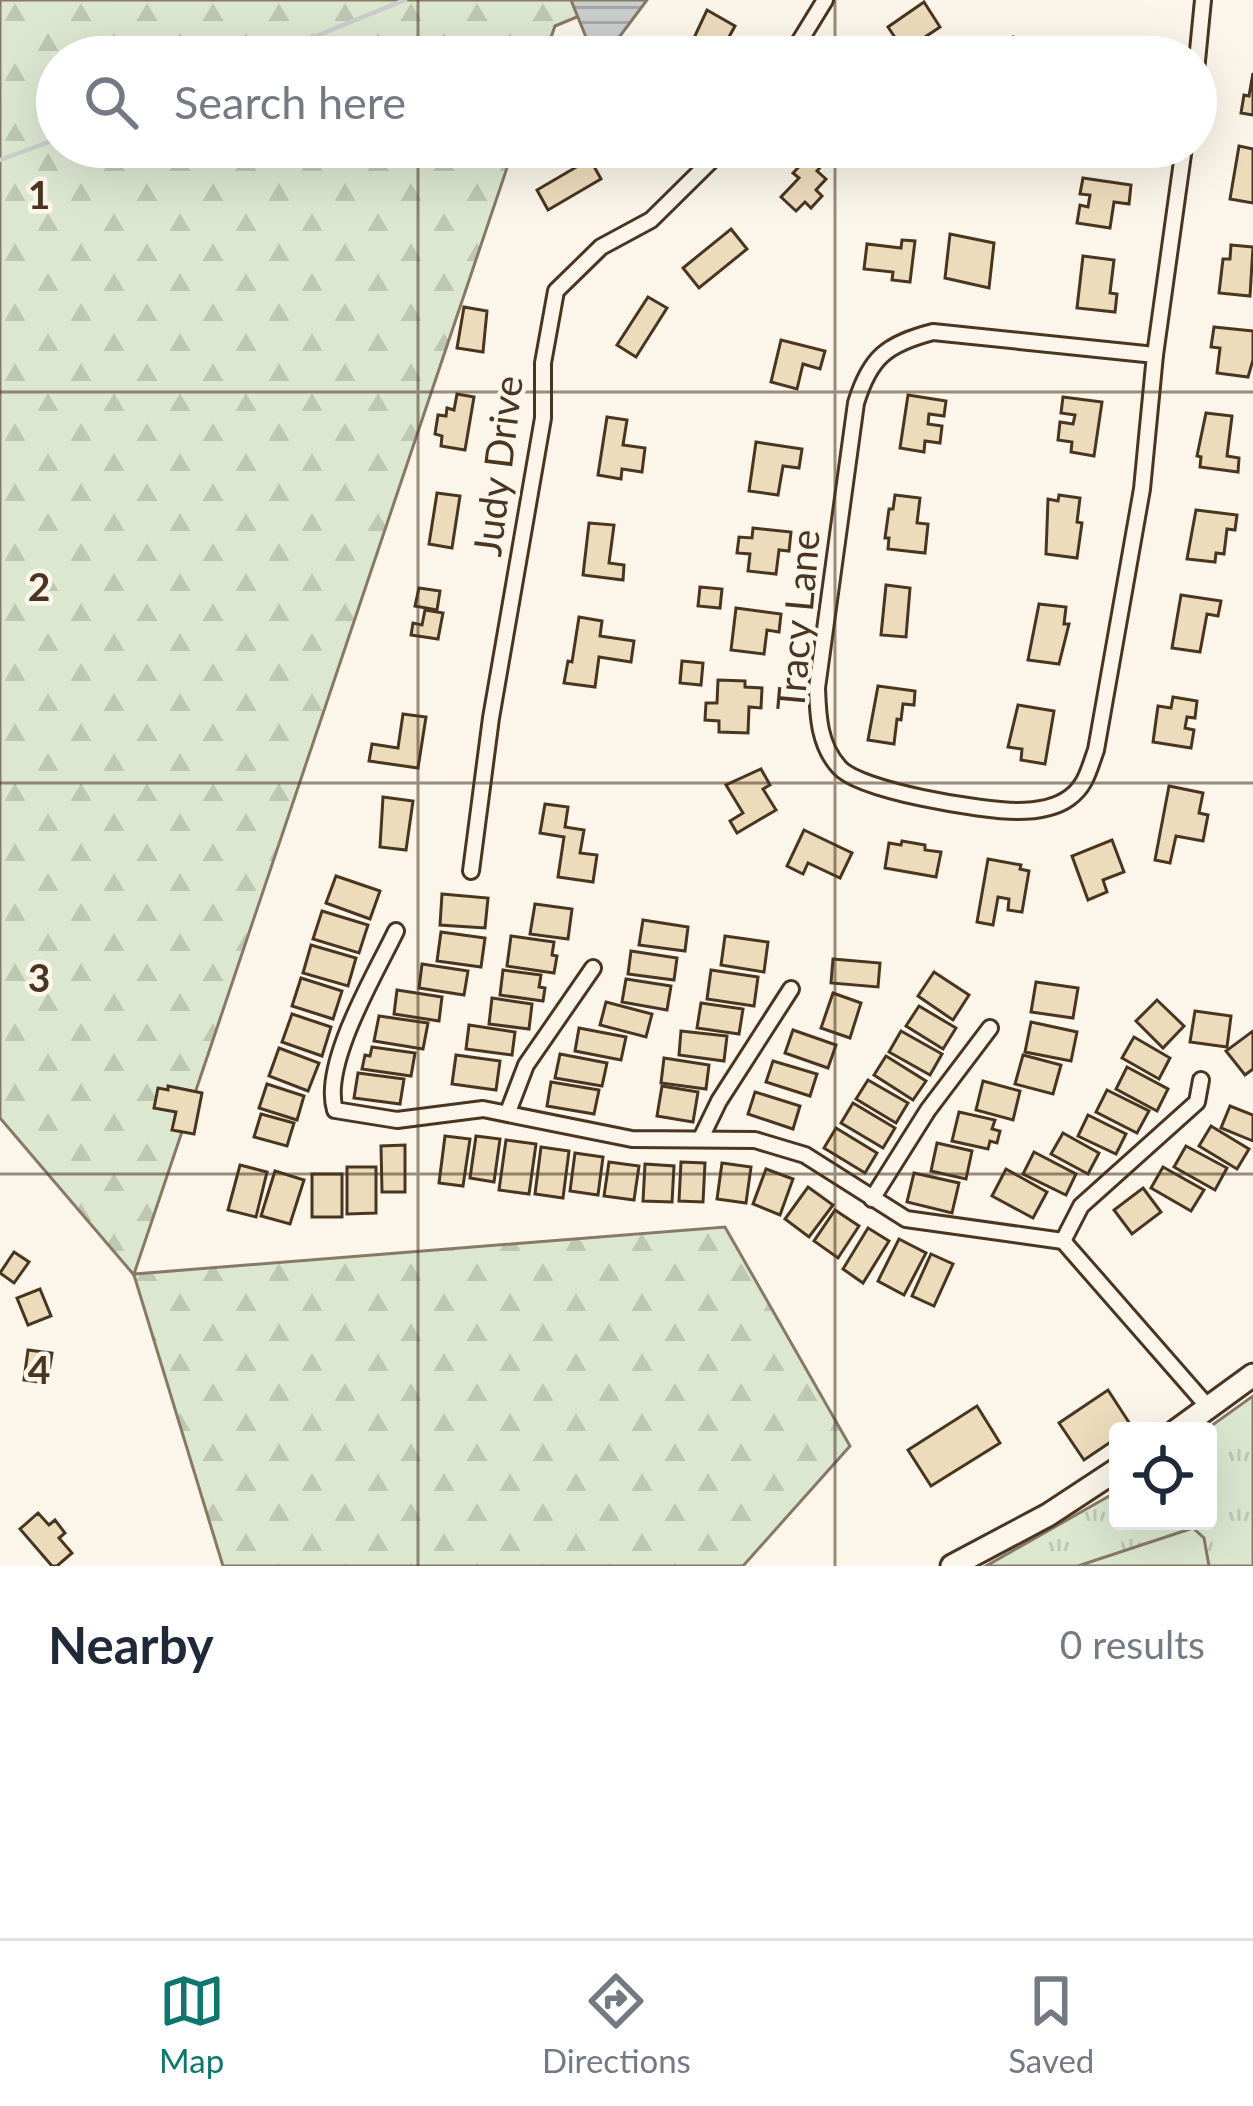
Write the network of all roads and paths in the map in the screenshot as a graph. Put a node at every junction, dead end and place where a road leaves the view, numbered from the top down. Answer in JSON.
{"nodes":[{"id":1,"x":825,"y":0,"type":"edge"},
{"id":2,"x":1202,"y":0,"type":"edge"},
{"id":3,"x":803,"y":36,"type":"edge"},
{"id":4,"x":1199,"y":36,"type":"edge"},
{"id":5,"x":704,"y":168,"type":"edge"},
{"id":6,"x":1181,"y":168,"type":"edge"},
{"id":7,"x":1155,"y":356,"type":"junction"},
{"id":8,"x":471,"y":871,"type":"dead end"},
{"id":9,"x":397,"y":931,"type":"dead end"},
{"id":10,"x":593,"y":968,"type":"dead end"},
{"id":11,"x":791,"y":989,"type":"dead end"},
{"id":12,"x":990,"y":1028,"type":"dead end"},
{"id":13,"x":1201,"y":1080,"type":"dead end"},
{"id":14,"x":508,"y":1112,"type":"junction"},
{"id":15,"x":702,"y":1136,"type":"junction"},
{"id":16,"x":872,"y":1199,"type":"junction"},
{"id":17,"x":1063,"y":1241,"type":"junction"},
{"id":18,"x":1253,"y":1375,"type":"edge"},
{"id":19,"x":1209,"y":1408,"type":"junction"},
{"id":20,"x":1189,"y":1422,"type":"edge"},
{"id":21,"x":1109,"y":1475,"type":"edge"},
{"id":22,"x":952,"y":1566,"type":"edge"}],
"edges":[{"from":1,"to":3,"type":"street"},
{"from":2,"to":4,"type":"street"},
{"from":5,"to":8,"type":"street","name":"Judy Drive"},
{"from":6,"to":7,"type":"street","name":"Tracy Lane"},
{"from":7,"to":7,"type":"street","name":"Tracy Lane"},
{"from":9,"to":14,"type":"street"},
{"from":10,"to":14,"type":"street"},
{"from":11,"to":15,"type":"street"},
{"from":12,"to":16,"type":"street"},
{"from":13,"to":17,"type":"street"},
{"from":14,"to":15,"type":"street"},
{"from":15,"to":16,"type":"street"},
{"from":16,"to":17,"type":"street"},
{"from":17,"to":19,"type":"street"},
{"from":18,"to":19,"type":"main road"},
{"from":19,"to":20,"type":"main road"},
{"from":21,"to":22,"type":"main road"}]}
